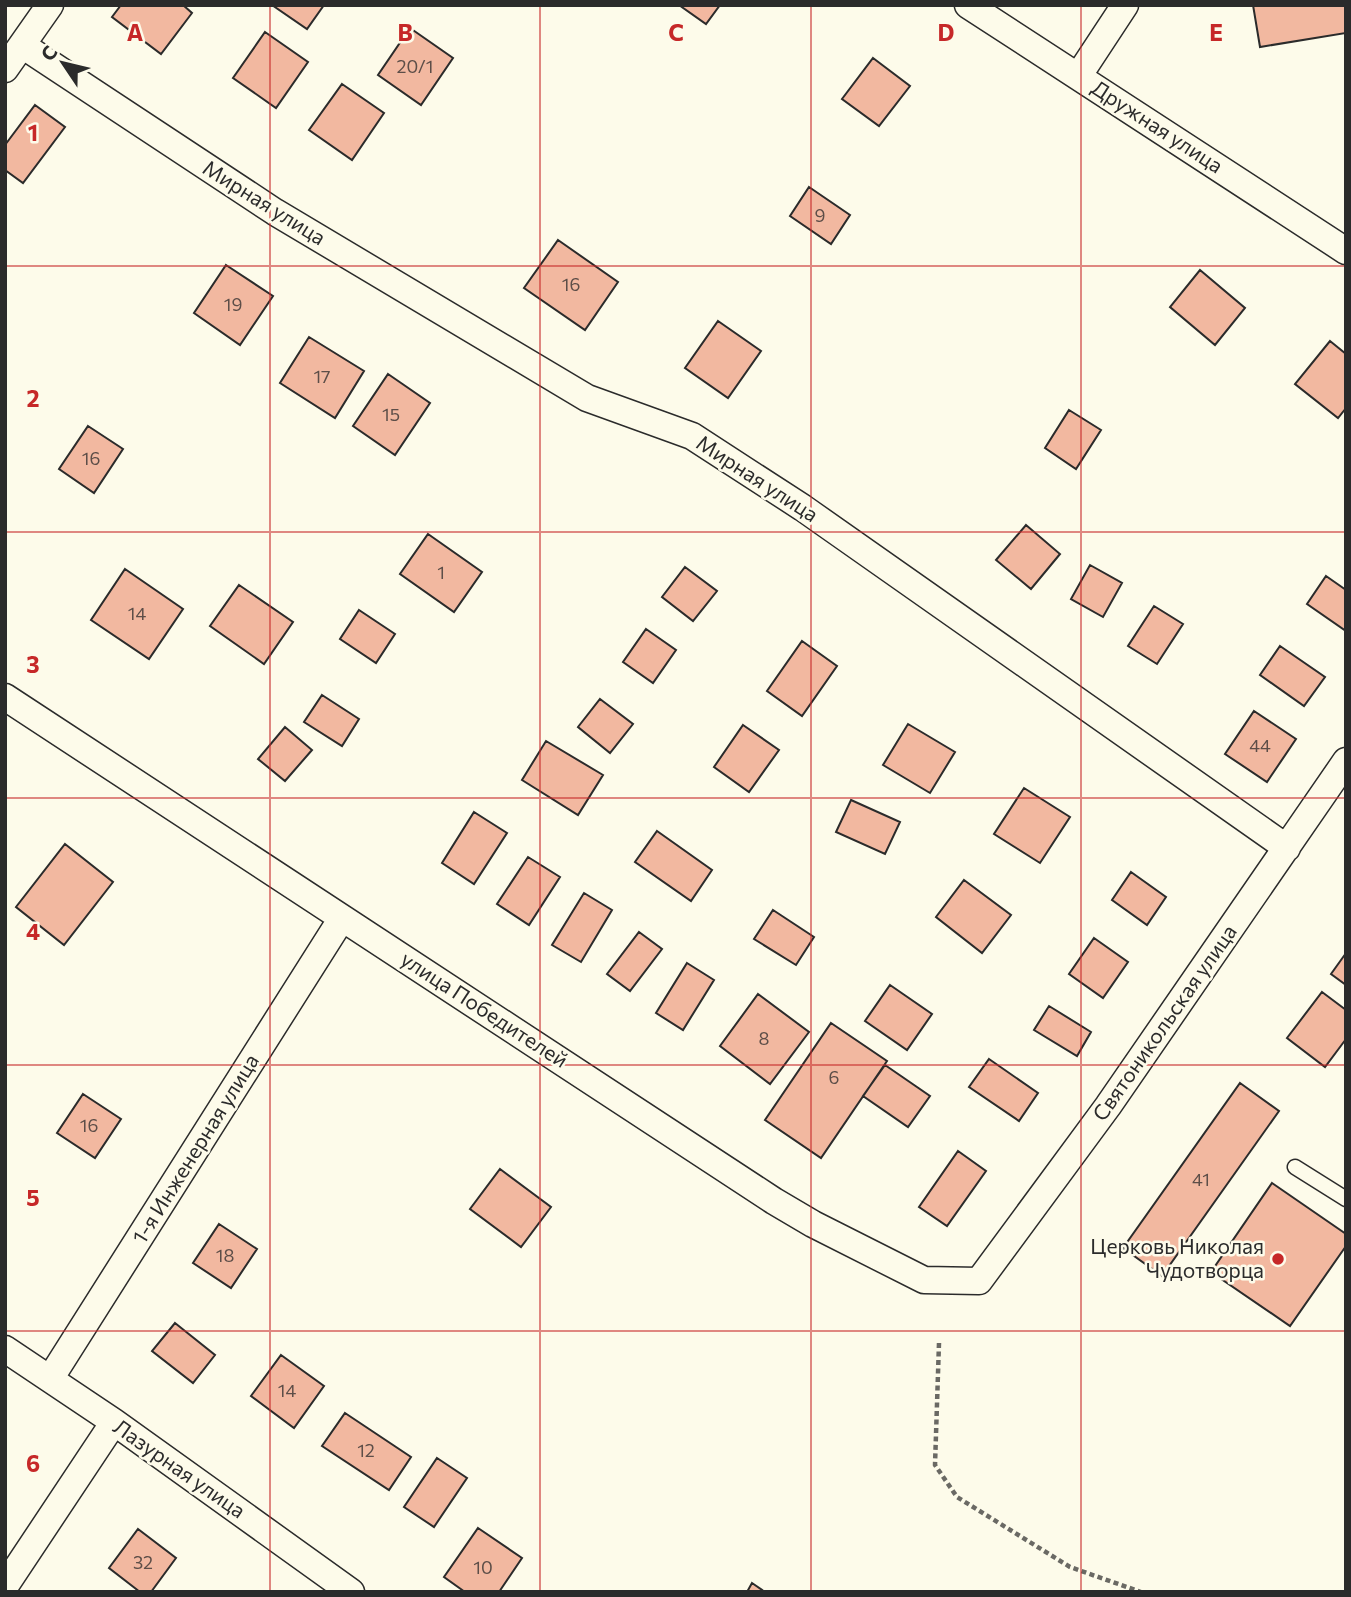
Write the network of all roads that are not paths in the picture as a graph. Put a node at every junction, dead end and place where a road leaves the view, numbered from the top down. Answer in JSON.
{"nodes":[{"id":1,"x":50,"y":5,"type":"edge"},
{"id":2,"x":968,"y":5,"type":"edge"},
{"id":3,"x":1125,"y":5,"type":"edge"},
{"id":4,"x":22,"y":45,"type":"junction"},
{"id":5,"x":5,"y":69,"type":"edge"},
{"id":6,"x":1079,"y":75,"type":"junction"},
{"id":7,"x":1346,"y":251,"type":"edge"},
{"id":8,"x":5,"y":697,"type":"edge"},
{"id":9,"x":1346,"y":761,"type":"edge"},
{"id":10,"x":1287,"y":848,"type":"junction"},
{"id":11,"x":342,"y":918,"type":"junction"},
{"id":12,"x":1294,"y":1167,"type":"dead end"},
{"id":13,"x":1346,"y":1199,"type":"edge"},
{"id":14,"x":979,"y":1282,"type":"joint"},
{"id":15,"x":5,"y":1349,"type":"edge"},
{"id":16,"x":50,"y":1379,"type":"junction"},
{"id":17,"x":114,"y":1422,"type":"junction"},
{"id":18,"x":5,"y":1586,"type":"edge"},
{"id":19,"x":351,"y":1592,"type":"edge"}],
"edges":[{"from":1,"to":4,"type":"street"},
{"from":2,"to":6,"type":"street","name":"Дружная улица"},
{"from":3,"to":6,"type":"street"},
{"from":4,"to":5,"type":"street"},
{"from":4,"to":10,"type":"street","name":"Мирная улица"},
{"from":6,"to":7,"type":"street","name":"Дружная улица"},
{"from":8,"to":11,"type":"street","name":"улица Победителей"},
{"from":9,"to":10,"type":"street","name":"Святоникольская улица"},
{"from":10,"to":14,"type":"street","name":"Святоникольская улица"},
{"from":11,"to":14,"type":"street","name":"улица Победителей"},
{"from":11,"to":16,"type":"street","name":"1-я Инженерная улица"},
{"from":12,"to":13,"type":"lane"},
{"from":15,"to":16,"type":"street","name":"Лазурная улица"},
{"from":16,"to":17,"type":"street","name":"Лазурная улица"},
{"from":17,"to":18,"type":"street"},
{"from":17,"to":19,"type":"street","name":"Лазурная улица"}]}
